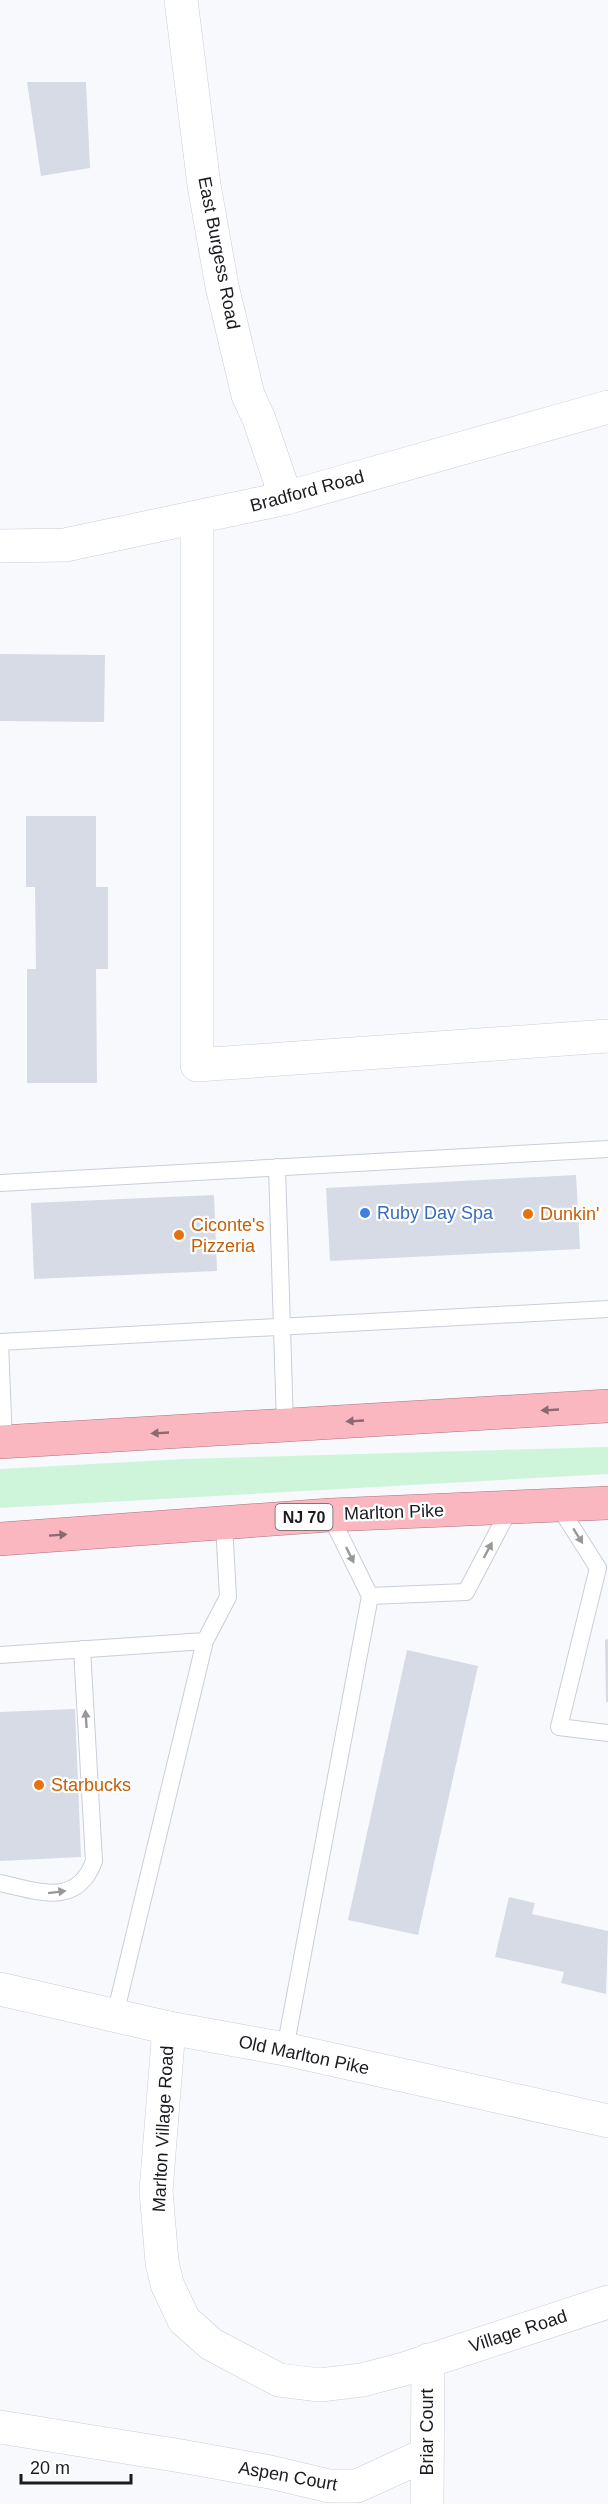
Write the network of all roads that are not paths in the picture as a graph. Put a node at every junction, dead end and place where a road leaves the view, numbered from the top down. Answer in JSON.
{"nodes":[{"id":1,"x":181,"y":0,"type":"edge"},
{"id":2,"x":608,"y":407,"type":"edge"},
{"id":3,"x":286,"y":498,"type":"junction"},
{"id":4,"x":197,"y":517,"type":"junction"},
{"id":5,"x":0,"y":546,"type":"edge"},
{"id":6,"x":608,"y":1036,"type":"edge"},
{"id":7,"x":608,"y":1149,"type":"edge"},
{"id":8,"x":277,"y":1167,"type":"junction"},
{"id":9,"x":0,"y":1183,"type":"edge"},
{"id":10,"x":608,"y":1309,"type":"edge"},
{"id":11,"x":283,"y":1327,"type":"junction"},
{"id":12,"x":0,"y":1343,"type":"edge"},
{"id":13,"x":608,"y":1406,"type":"edge"},
{"id":14,"x":285,"y":1425,"type":"junction"},
{"id":15,"x":2,"y":1442,"type":"edge"},
{"id":16,"x":608,"y":1503,"type":"edge"},
{"id":17,"x":558,"y":1505,"type":"junction"},
{"id":18,"x":510,"y":1508,"type":"junction"},
{"id":19,"x":330,"y":1515,"type":"junction"},
{"id":20,"x":224,"y":1524,"type":"junction"},
{"id":21,"x":0,"y":1539,"type":"edge"},
{"id":22,"x":603,"y":1567,"type":"edge"},
{"id":23,"x":370,"y":1596,"type":"junction"},
{"id":24,"x":205,"y":1641,"type":"junction"},
{"id":25,"x":82,"y":1649,"type":"junction"},
{"id":26,"x":0,"y":1654,"type":"edge"},
{"id":27,"x":608,"y":1733,"type":"edge"},
{"id":28,"x":0,"y":1883,"type":"edge"},
{"id":29,"x":0,"y":1989,"type":"edge"},
{"id":30,"x":115,"y":2015,"type":"junction"},
{"id":31,"x":169,"y":2028,"type":"junction"},
{"id":32,"x":285,"y":2049,"type":"junction"},
{"id":33,"x":608,"y":2121,"type":"edge"},
{"id":34,"x":608,"y":2302,"type":"edge"},
{"id":35,"x":428,"y":2360,"type":"junction"},
{"id":36,"x":0,"y":2427,"type":"edge"},
{"id":37,"x":428,"y":2454,"type":"junction"},
{"id":38,"x":427,"y":2504,"type":"edge"}],
"edges":[{"from":1,"to":3,"type":"street","name":"East Burgess Road"},
{"from":2,"to":3,"type":"street","name":"Bradford Road"},
{"from":3,"to":4,"type":"street","name":"Bradford Road"},
{"from":4,"to":5,"type":"street","name":"Bradford Road"},
{"from":4,"to":6,"type":"street"},
{"from":7,"to":8,"type":"lane"},
{"from":8,"to":9,"type":"lane"},
{"from":8,"to":11,"type":"lane"},
{"from":10,"to":11,"type":"lane"},
{"from":11,"to":12,"type":"lane"},
{"from":11,"to":14,"type":"lane"},
{"from":12,"to":15,"type":"lane"},
{"from":13,"to":14,"type":"highway","one_way":true},
{"from":14,"to":15,"type":"highway","one_way":true},
{"from":16,"to":17,"type":"highway","name":"Marlton Pike","number":"NJ 70"},
{"from":17,"to":18,"type":"highway","name":"Marlton Pike","number":"NJ 70"},
{"from":17,"to":22,"type":"lane","one_way":true},
{"from":18,"to":19,"type":"highway","name":"Marlton Pike","number":"NJ 70"},
{"from":23,"to":18,"type":"lane","one_way":true},
{"from":19,"to":20,"type":"highway","name":"Marlton Pike","number":"NJ 70"},
{"from":19,"to":23,"type":"lane","one_way":true},
{"from":21,"to":20,"type":"highway","name":"Marlton Pike","number":"NJ 70","one_way":true},
{"from":20,"to":24,"type":"lane"},
{"from":22,"to":27,"type":"lane"},
{"from":23,"to":32,"type":"lane"},
{"from":24,"to":25,"type":"lane"},
{"from":24,"to":30,"type":"lane"},
{"from":25,"to":26,"type":"lane"},
{"from":28,"to":25,"type":"lane","one_way":true},
{"from":29,"to":30,"type":"street","name":"Old Marlton Pike"},
{"from":30,"to":31,"type":"street","name":"Old Marlton Pike"},
{"from":31,"to":32,"type":"street","name":"Old Marlton Pike"},
{"from":31,"to":35,"type":"street","name":"Marlton Village Road"},
{"from":32,"to":33,"type":"street","name":"Old Marlton Pike"},
{"from":34,"to":35,"type":"street","name":"Village Road"},
{"from":35,"to":37,"type":"street","name":"Briar Court"},
{"from":36,"to":37,"type":"street","name":"Aspen Court"},
{"from":37,"to":38,"type":"street","name":"Briar Court"}]}
